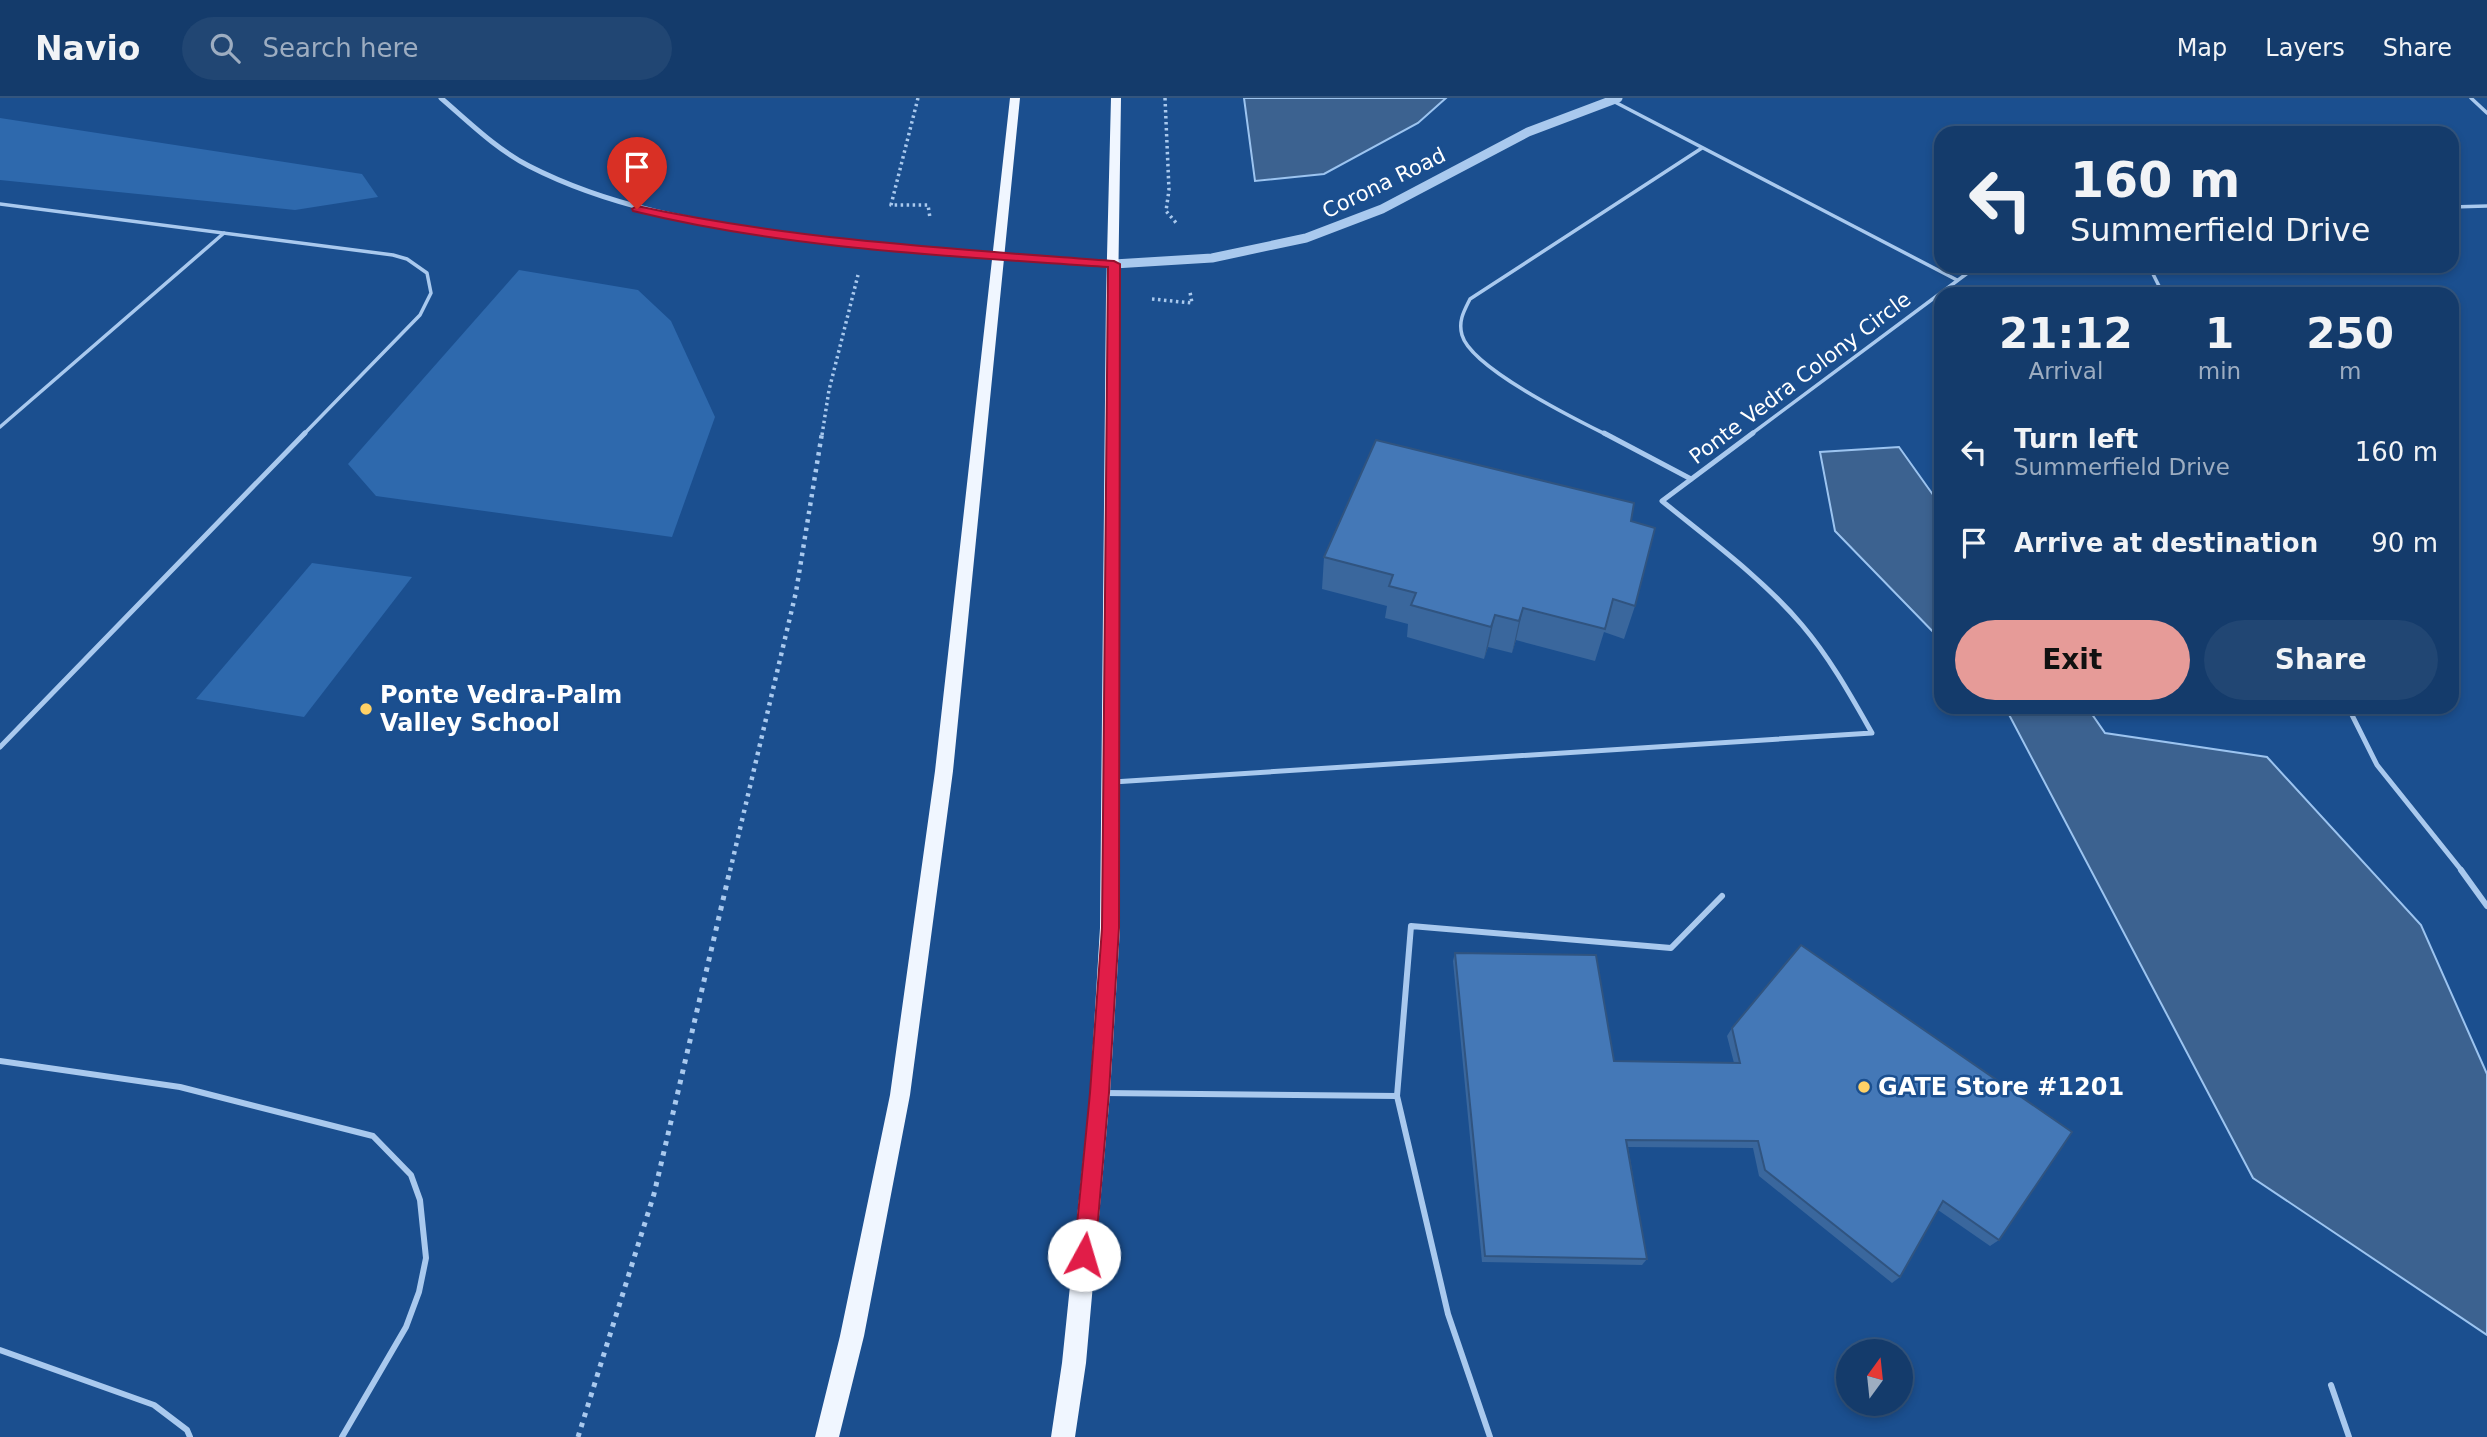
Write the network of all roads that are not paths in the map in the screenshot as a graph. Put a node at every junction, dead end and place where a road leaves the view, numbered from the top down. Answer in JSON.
{"nodes":[{"id":1,"x":442,"y":98,"type":"edge"},
{"id":2,"x":1015,"y":98,"type":"edge"},
{"id":3,"x":1116,"y":98,"type":"edge"},
{"id":4,"x":2471,"y":98,"type":"edge"},
{"id":5,"x":1614,"y":99,"type":"edge"},
{"id":6,"x":2487,"y":113,"type":"edge"},
{"id":7,"x":1702,"y":148,"type":"junction"},
{"id":8,"x":0,"y":204,"type":"edge"},
{"id":9,"x":2487,"y":206,"type":"edge"},
{"id":10,"x":2459,"y":207,"type":"edge"},
{"id":11,"x":224,"y":233,"type":"junction"},
{"id":12,"x":999,"y":255,"type":"junction"},
{"id":13,"x":1114,"y":264,"type":"junction"},
{"id":14,"x":1934,"y":268,"type":"edge"},
{"id":15,"x":1943,"y":273,"type":"edge"},
{"id":16,"x":1967,"y":273,"type":"edge"},
{"id":17,"x":1957,"y":280,"type":"junction"},
{"id":18,"x":1948,"y":287,"type":"edge"},
{"id":19,"x":1934,"y":297,"type":"edge"},
{"id":20,"x":0,"y":427,"type":"edge"},
{"id":21,"x":1690,"y":479,"type":"junction"},
{"id":22,"x":2352,"y":714,"type":"edge"},
{"id":23,"x":0,"y":747,"type":"edge"},
{"id":24,"x":1111,"y":782,"type":"junction"},
{"id":25,"x":1722,"y":896,"type":"dead end"},
{"id":26,"x":2487,"y":906,"type":"edge"},
{"id":27,"x":0,"y":1061,"type":"edge"},
{"id":28,"x":1100,"y":1093,"type":"junction"},
{"id":29,"x":1398,"y":1096,"type":"junction"},
{"id":30,"x":0,"y":1350,"type":"edge"},
{"id":31,"x":2331,"y":1385,"type":"dead end"},
{"id":32,"x":190,"y":1437,"type":"edge"},
{"id":33,"x":342,"y":1437,"type":"edge"},
{"id":34,"x":827,"y":1437,"type":"edge"},
{"id":35,"x":1063,"y":1437,"type":"edge"},
{"id":36,"x":1490,"y":1437,"type":"edge"},
{"id":37,"x":2349,"y":1437,"type":"edge"}],
"edges":[{"from":1,"to":12,"type":"street"},
{"from":2,"to":12,"type":"main road"},
{"from":3,"to":13,"type":"main road"},
{"from":4,"to":6,"type":"lane"},
{"from":5,"to":7,"type":"lane","name":"Ponte Vedra Colony Circle"},
{"from":5,"to":13,"type":"street","name":"Corona Road"},
{"from":7,"to":14,"type":"lane","name":"Ponte Vedra Colony Circle"},
{"from":7,"to":21,"type":"lane"},
{"from":8,"to":11,"type":"lane"},
{"from":9,"to":10,"type":"lane"},
{"from":11,"to":20,"type":"lane"},
{"from":11,"to":23,"type":"lane"},
{"from":12,"to":13,"type":"street"},
{"from":12,"to":34,"type":"main road"},
{"from":13,"to":24,"type":"main road"},
{"from":15,"to":17,"type":"lane","name":"Ponte Vedra Colony Circle"},
{"from":16,"to":17,"type":"lane","name":"Ponte Vedra Colony Circle"},
{"from":17,"to":18,"type":"lane","name":"Ponte Vedra Colony Circle"},
{"from":19,"to":21,"type":"lane","name":"Ponte Vedra Colony Circle"},
{"from":21,"to":24,"type":"lane","name":"Ponte Vedra Colony Circle"},
{"from":22,"to":26,"type":"lane"},
{"from":24,"to":28,"type":"main road"},
{"from":25,"to":29,"type":"lane"},
{"from":27,"to":33,"type":"lane"},
{"from":28,"to":29,"type":"lane"},
{"from":28,"to":35,"type":"main road"},
{"from":29,"to":36,"type":"lane"},
{"from":30,"to":32,"type":"lane"},
{"from":31,"to":37,"type":"lane"}]}
